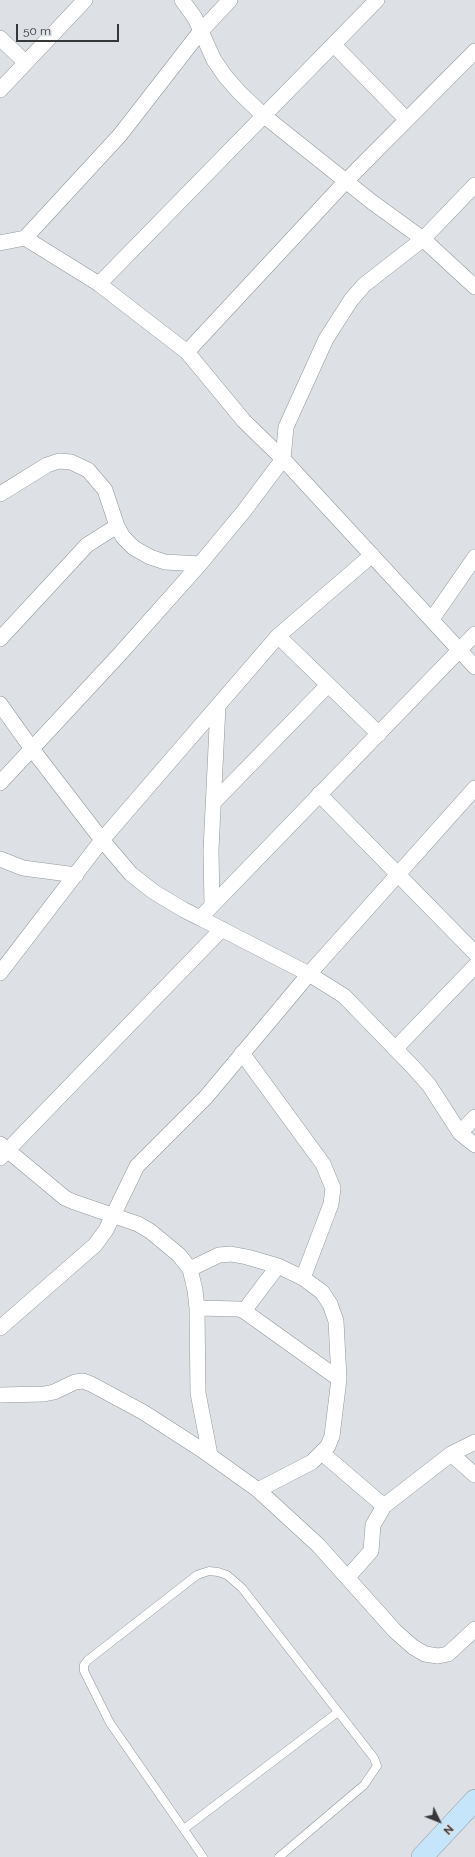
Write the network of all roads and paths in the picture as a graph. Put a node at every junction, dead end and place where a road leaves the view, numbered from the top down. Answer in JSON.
{"nodes":[{"id":1,"x":85,"y":0,"type":"edge"},
{"id":2,"x":182,"y":0,"type":"edge"},
{"id":3,"x":230,"y":0,"type":"edge"},
{"id":4,"x":377,"y":0,"type":"edge"},
{"id":5,"x":200,"y":32,"type":"junction"},
{"id":6,"x":0,"y":38,"type":"edge"},
{"id":7,"x":334,"y":45,"type":"junction"},
{"id":8,"x":475,"y":51,"type":"edge"},
{"id":9,"x":25,"y":62,"type":"junction"},
{"id":10,"x":0,"y":90,"type":"edge"},
{"id":11,"x":263,"y":115,"type":"junction"},
{"id":12,"x":406,"y":118,"type":"junction"},
{"id":13,"x":346,"y":181,"type":"junction"},
{"id":14,"x":475,"y":186,"type":"edge"},
{"id":15,"x":25,"y":238,"type":"junction"},
{"id":16,"x":423,"y":239,"type":"junction"},
{"id":17,"x":0,"y":243,"type":"edge"},
{"id":18,"x":99,"y":284,"type":"junction"},
{"id":19,"x":475,"y":287,"type":"edge"},
{"id":20,"x":187,"y":352,"type":"junction"},
{"id":21,"x":283,"y":459,"type":"junction"},
{"id":22,"x":0,"y":494,"type":"edge"},
{"id":23,"x":117,"y":526,"type":"junction"},
{"id":24,"x":372,"y":555,"type":"junction"},
{"id":25,"x":475,"y":557,"type":"edge"},
{"id":26,"x":200,"y":564,"type":"junction"},
{"id":27,"x":432,"y":619,"type":"junction"},
{"id":28,"x":475,"y":634,"type":"edge"},
{"id":29,"x":278,"y":636,"type":"junction"},
{"id":30,"x":0,"y":640,"type":"edge"},
{"id":31,"x":458,"y":651,"type":"junction"},
{"id":32,"x":475,"y":667,"type":"edge"},
{"id":33,"x":328,"y":685,"type":"junction"},
{"id":34,"x":0,"y":704,"type":"edge"},
{"id":35,"x":218,"y":706,"type":"junction"},
{"id":36,"x":379,"y":734,"type":"junction"},
{"id":37,"x":32,"y":749,"type":"junction"},
{"id":38,"x":0,"y":783,"type":"edge"},
{"id":39,"x":475,"y":788,"type":"edge"},
{"id":40,"x":320,"y":794,"type":"junction"},
{"id":41,"x":214,"y":802,"type":"junction"},
{"id":42,"x":102,"y":840,"type":"junction"},
{"id":43,"x":0,"y":858,"type":"edge"},
{"id":44,"x":397,"y":873,"type":"junction"},
{"id":45,"x":76,"y":875,"type":"junction"},
{"id":46,"x":212,"y":905,"type":"junction"},
{"id":47,"x":200,"y":918,"type":"junction"},
{"id":48,"x":222,"y":929,"type":"junction"},
{"id":49,"x":475,"y":952,"type":"edge"},
{"id":50,"x":475,"y":966,"type":"edge"},
{"id":51,"x":0,"y":973,"type":"edge"},
{"id":52,"x":309,"y":974,"type":"junction"},
{"id":53,"x":395,"y":1049,"type":"junction"},
{"id":54,"x":242,"y":1052,"type":"junction"},
{"id":55,"x":475,"y":1117,"type":"edge"},
{"id":56,"x":460,"y":1133,"type":"junction"},
{"id":57,"x":475,"y":1145,"type":"edge"},
{"id":58,"x":3,"y":1151,"type":"edge"},
{"id":59,"x":114,"y":1216,"type":"junction"},
{"id":60,"x":278,"y":1266,"type":"junction"},
{"id":61,"x":190,"y":1269,"type":"junction"},
{"id":62,"x":303,"y":1278,"type":"junction"},
{"id":63,"x":197,"y":1308,"type":"junction"},
{"id":64,"x":244,"y":1311,"type":"junction"},
{"id":65,"x":0,"y":1328,"type":"edge"},
{"id":66,"x":339,"y":1379,"type":"junction"},
{"id":67,"x":0,"y":1395,"type":"edge"},
{"id":68,"x":475,"y":1442,"type":"edge"},
{"id":69,"x":322,"y":1453,"type":"junction"},
{"id":70,"x":451,"y":1454,"type":"junction"},
{"id":71,"x":210,"y":1456,"type":"junction"},
{"id":72,"x":475,"y":1475,"type":"edge"},
{"id":73,"x":258,"y":1490,"type":"junction"},
{"id":74,"x":384,"y":1506,"type":"junction"},
{"id":75,"x":348,"y":1577,"type":"junction"},
{"id":76,"x":475,"y":1628,"type":"edge"},
{"id":77,"x":338,"y":1712,"type":"junction"},
{"id":78,"x":475,"y":1800,"type":"edge"},
{"id":79,"x":475,"y":1821,"type":"edge"},
{"id":80,"x":184,"y":1829,"type":"junction"},
{"id":81,"x":203,"y":1857,"type":"edge"},
{"id":82,"x":280,"y":1857,"type":"edge"},
{"id":83,"x":422,"y":1857,"type":"edge"},
{"id":84,"x":441,"y":1857,"type":"edge"}],
"edges":[{"from":1,"to":9,"type":"street"},
{"from":2,"to":5,"type":"street"},
{"from":3,"to":5,"type":"street"},
{"from":4,"to":7,"type":"street"},
{"from":5,"to":11,"type":"street"},
{"from":5,"to":15,"type":"street"},
{"from":6,"to":9,"type":"street"},
{"from":7,"to":11,"type":"street"},
{"from":7,"to":12,"type":"street"},
{"from":8,"to":12,"type":"street"},
{"from":9,"to":10,"type":"street"},
{"from":11,"to":13,"type":"street"},
{"from":11,"to":18,"type":"street"},
{"from":12,"to":13,"type":"street"},
{"from":13,"to":16,"type":"street"},
{"from":13,"to":20,"type":"street"},
{"from":14,"to":16,"type":"street"},
{"from":15,"to":17,"type":"street"},
{"from":15,"to":18,"type":"street"},
{"from":16,"to":19,"type":"street"},
{"from":16,"to":21,"type":"street"},
{"from":18,"to":20,"type":"street"},
{"from":20,"to":21,"type":"street"},
{"from":21,"to":24,"type":"street"},
{"from":21,"to":26,"type":"street"},
{"from":22,"to":23,"type":"street"},
{"from":23,"to":26,"type":"street"},
{"from":23,"to":30,"type":"street"},
{"from":24,"to":27,"type":"street"},
{"from":24,"to":29,"type":"street"},
{"from":25,"to":27,"type":"street"},
{"from":26,"to":37,"type":"street"},
{"from":27,"to":31,"type":"street"},
{"from":28,"to":31,"type":"street"},
{"from":29,"to":33,"type":"street"},
{"from":29,"to":35,"type":"street"},
{"from":31,"to":32,"type":"street"},
{"from":31,"to":36,"type":"street"},
{"from":33,"to":36,"type":"street"},
{"from":33,"to":41,"type":"street"},
{"from":34,"to":37,"type":"street"},
{"from":35,"to":41,"type":"street"},
{"from":35,"to":42,"type":"street"},
{"from":36,"to":40,"type":"street"},
{"from":37,"to":38,"type":"street"},
{"from":37,"to":42,"type":"street"},
{"from":39,"to":44,"type":"street"},
{"from":40,"to":44,"type":"street"},
{"from":40,"to":46,"type":"street"},
{"from":41,"to":46,"type":"street"},
{"from":42,"to":45,"type":"street"},
{"from":42,"to":47,"type":"street"},
{"from":43,"to":45,"type":"street"},
{"from":44,"to":49,"type":"street"},
{"from":44,"to":52,"type":"street"},
{"from":45,"to":51,"type":"street"},
{"from":46,"to":47,"type":"street"},
{"from":47,"to":48,"type":"street"},
{"from":48,"to":52,"type":"street"},
{"from":48,"to":58,"type":"street"},
{"from":50,"to":53,"type":"street"},
{"from":52,"to":53,"type":"street"},
{"from":52,"to":54,"type":"street"},
{"from":53,"to":56,"type":"street"},
{"from":54,"to":59,"type":"street"},
{"from":54,"to":62,"type":"street"},
{"from":55,"to":56,"type":"street"},
{"from":56,"to":57,"type":"street"},
{"from":58,"to":59,"type":"street"},
{"from":59,"to":61,"type":"street"},
{"from":59,"to":65,"type":"street"},
{"from":60,"to":61,"type":"street"},
{"from":60,"to":62,"type":"street"},
{"from":60,"to":64,"type":"street"},
{"from":61,"to":63,"type":"street"},
{"from":62,"to":66,"type":"street"},
{"from":63,"to":64,"type":"street"},
{"from":63,"to":71,"type":"street"},
{"from":64,"to":66,"type":"street"},
{"from":66,"to":69,"type":"street"},
{"from":67,"to":71,"type":"street"},
{"from":68,"to":70,"type":"street"},
{"from":69,"to":73,"type":"street"},
{"from":69,"to":74,"type":"street"},
{"from":70,"to":72,"type":"street"},
{"from":70,"to":74,"type":"street"},
{"from":71,"to":73,"type":"street"},
{"from":73,"to":75,"type":"street"},
{"from":74,"to":75,"type":"street"},
{"from":75,"to":76,"type":"street"},
{"from":77,"to":80,"type":"lane"},
{"from":77,"to":80,"type":"lane"},
{"from":77,"to":82,"type":"lane"},
{"from":78,"to":83,"type":"main road"},
{"from":79,"to":84,"type":"main road"},
{"from":80,"to":81,"type":"lane"}]}
